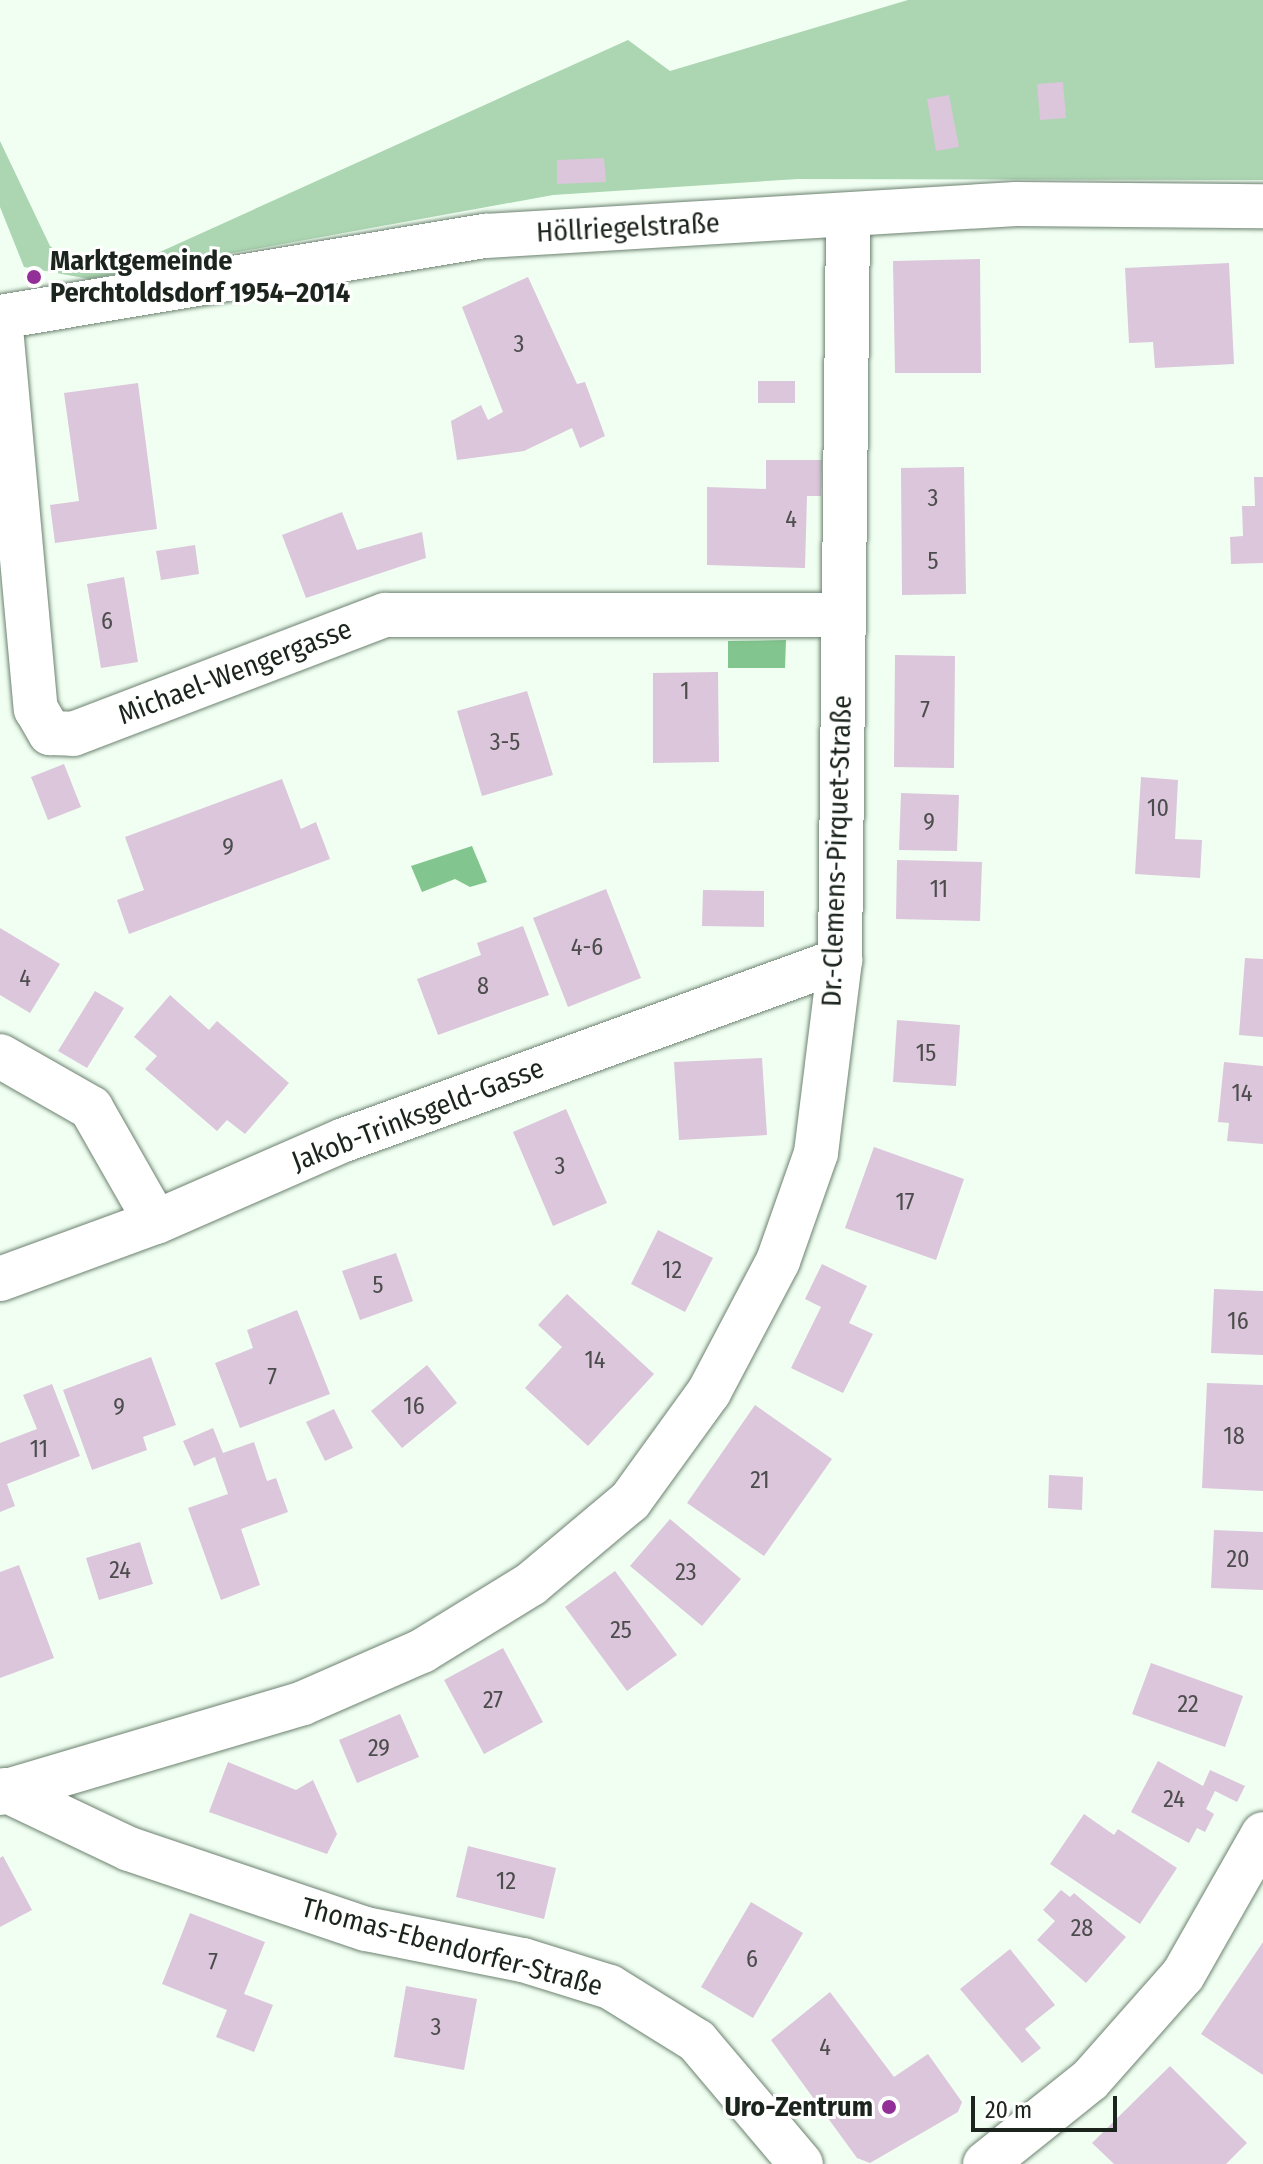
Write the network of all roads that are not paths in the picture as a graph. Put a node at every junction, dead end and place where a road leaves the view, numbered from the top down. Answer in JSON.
{"nodes":[{"id":1,"x":1263,"y":206,"type":"edge"},
{"id":2,"x":848,"y":215,"type":"junction"},
{"id":3,"x":0,"y":317,"type":"edge"},
{"id":4,"x":842,"y":615,"type":"junction"},
{"id":5,"x":840,"y":960,"type":"junction"},
{"id":6,"x":0,"y":1056,"type":"edge"},
{"id":7,"x":156,"y":1222,"type":"junction"},
{"id":8,"x":0,"y":1279,"type":"edge"},
{"id":9,"x":3,"y":1791,"type":"edge"},
{"id":10,"x":1263,"y":1834,"type":"edge"},
{"id":11,"x":801,"y":2164,"type":"edge"},
{"id":12,"x":985,"y":2164,"type":"edge"}],
"edges":[{"from":1,"to":2,"type":"street","name":"Höllriegelstraße"},
{"from":2,"to":3,"type":"street","name":"Höllriegelstraße"},
{"from":2,"to":4,"type":"street","name":"Dr.-Clemens-Pirquet-Straße"},
{"from":3,"to":4,"type":"street","name":"Michael-Wengergasse"},
{"from":4,"to":5,"type":"street","name":"Dr.-Clemens-Pirquet-Straße"},
{"from":5,"to":7,"type":"street","name":"Jakob-Trinksgeld-Gasse"},
{"from":5,"to":9,"type":"street","name":"Dr.-Clemens-Pirquet-Straße"},
{"from":6,"to":7,"type":"street"},
{"from":7,"to":8,"type":"street","name":"Jakob-Trinksgeld-Gasse"},
{"from":9,"to":11,"type":"street","name":"Thomas-Ebendorfer-Straße"},
{"from":10,"to":12,"type":"street"}]}
